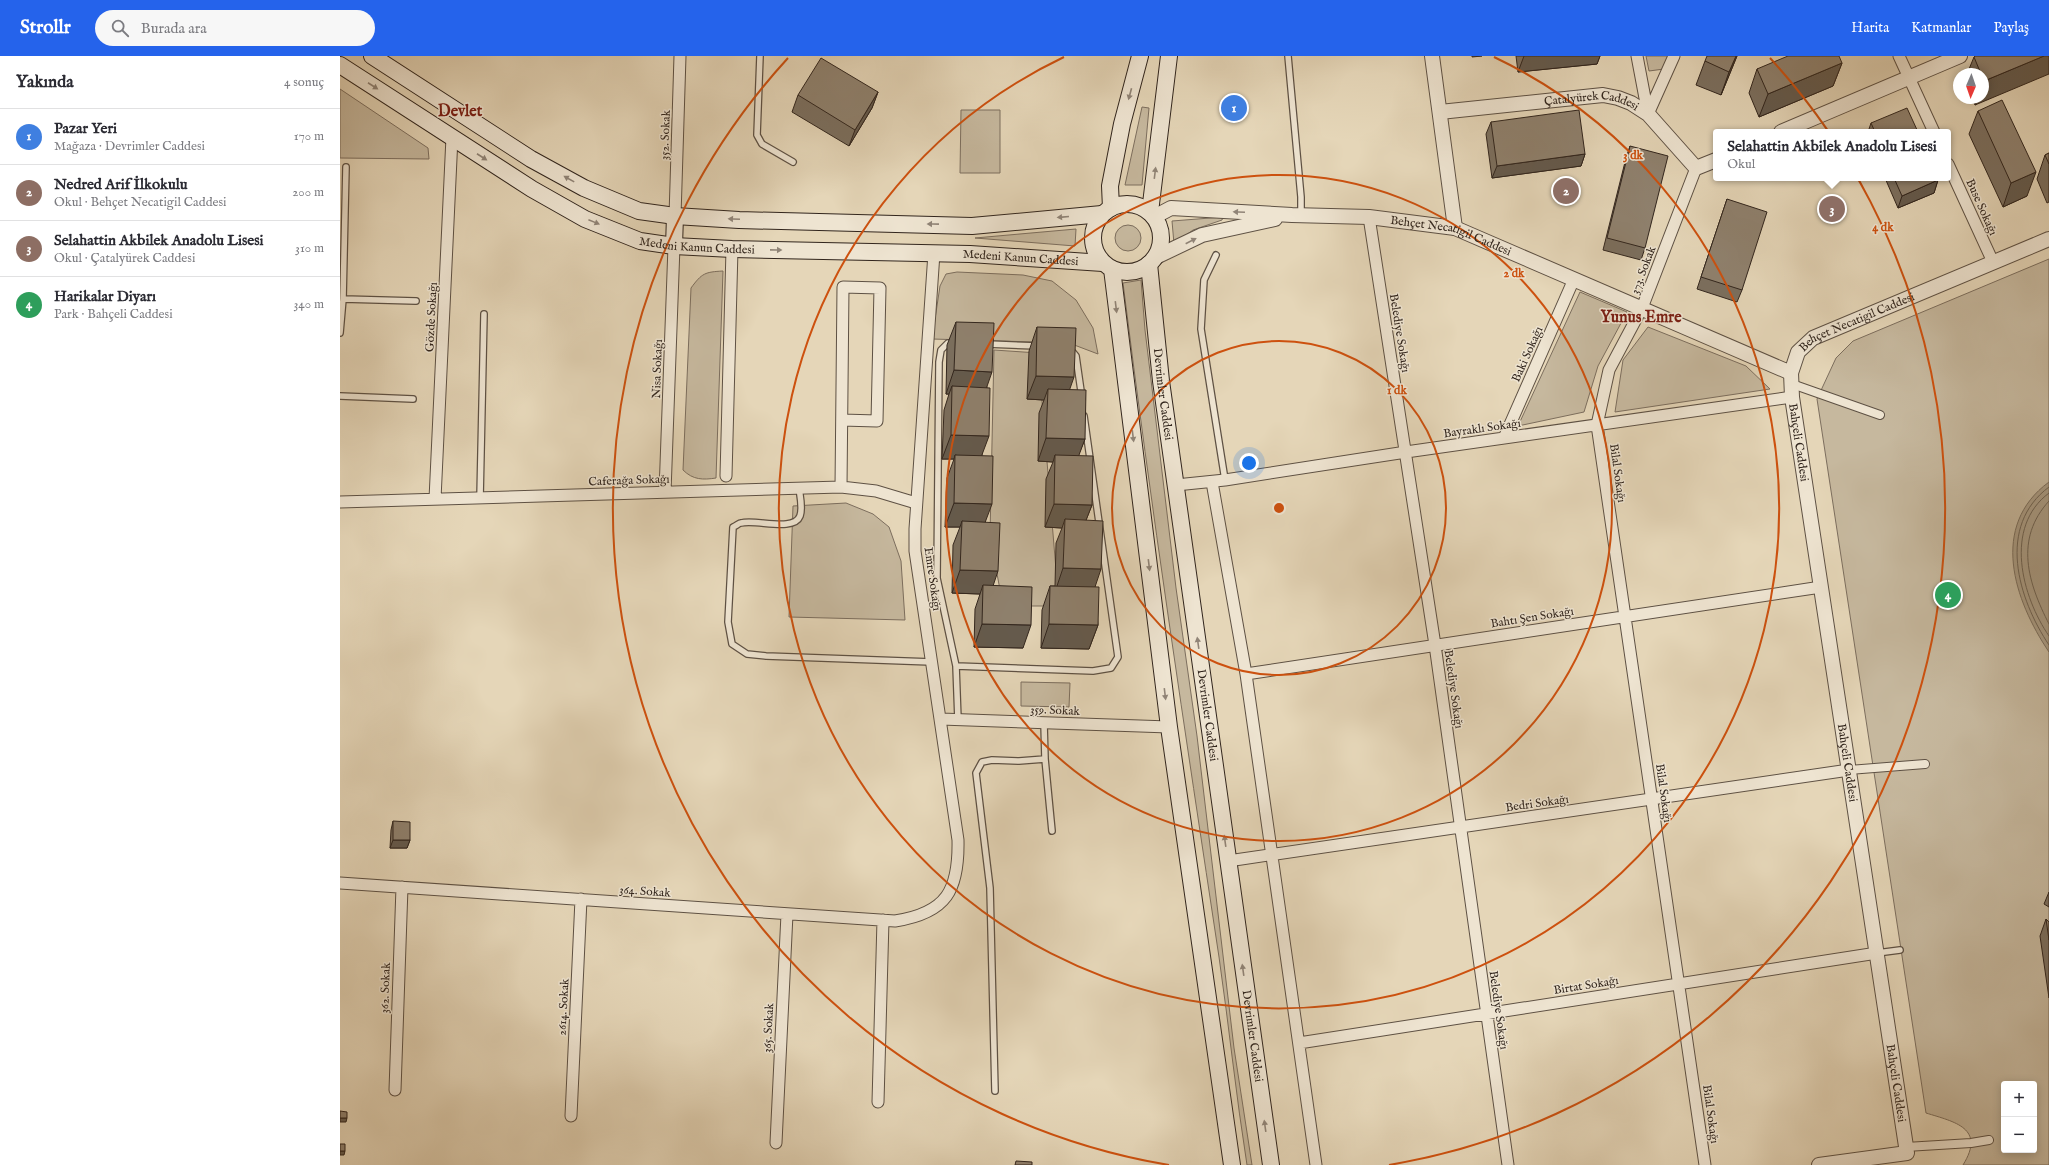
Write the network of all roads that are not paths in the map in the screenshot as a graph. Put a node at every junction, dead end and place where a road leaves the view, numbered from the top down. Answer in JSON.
{"nodes":[{"id":1,"x":372,"y":56,"type":"edge"},
{"id":2,"x":680,"y":56,"type":"edge"},
{"id":3,"x":760,"y":56,"type":"edge"},
{"id":4,"x":1140,"y":56,"type":"edge"},
{"id":5,"x":1169,"y":56,"type":"edge"},
{"id":6,"x":1288,"y":56,"type":"edge"},
{"id":7,"x":1432,"y":56,"type":"edge"},
{"id":8,"x":1636,"y":56,"type":"edge"},
{"id":9,"x":1674,"y":56,"type":"edge"},
{"id":10,"x":1899,"y":56,"type":"edge"},
{"id":11,"x":1960,"y":56,"type":"edge"},
{"id":12,"x":340,"y":65,"type":"edge"},
{"id":13,"x":1909,"y":78,"type":"junction"},
{"id":14,"x":1440,"y":112,"type":"junction"},
{"id":15,"x":1648,"y":114,"type":"junction"},
{"id":16,"x":1788,"y":129,"type":"edge"},
{"id":17,"x":1933,"y":129,"type":"edge"},
{"id":18,"x":452,"y":137,"type":"junction"},
{"id":19,"x":1713,"y":161,"type":"edge"},
{"id":20,"x":793,"y":162,"type":"dead end"},
{"id":21,"x":346,"y":167,"type":"dead end"},
{"id":22,"x":1696,"y":168,"type":"junction"},
{"id":23,"x":1951,"y":171,"type":"edge"},
{"id":24,"x":1106,"y":211,"type":"junction"},
{"id":25,"x":1152,"y":215,"type":"junction"},
{"id":26,"x":1296,"y":215,"type":"junction"},
{"id":27,"x":675,"y":216,"type":"junction"},
{"id":28,"x":1369,"y":217,"type":"junction"},
{"id":29,"x":1455,"y":228,"type":"junction"},
{"id":30,"x":2049,"y":238,"type":"edge"},
{"id":31,"x":674,"y":246,"type":"junction"},
{"id":32,"x":342,"y":248,"type":"edge"},
{"id":33,"x":732,"y":249,"type":"junction"},
{"id":34,"x":934,"y":253,"type":"junction"},
{"id":35,"x":1216,"y":255,"type":"dead end"},
{"id":36,"x":1153,"y":260,"type":"junction"},
{"id":37,"x":1993,"y":262,"type":"junction"},
{"id":38,"x":1107,"y":266,"type":"junction"},
{"id":39,"x":1574,"y":279,"type":"junction"},
{"id":40,"x":343,"y":299,"type":"junction"},
{"id":41,"x":416,"y":301,"type":"dead end"},
{"id":42,"x":1642,"y":308,"type":"junction"},
{"id":43,"x":484,"y":314,"type":"dead end"},
{"id":44,"x":340,"y":333,"type":"edge"},
{"id":45,"x":963,"y":344,"type":"edge"},
{"id":46,"x":978,"y":344,"type":"edge"},
{"id":47,"x":1040,"y":346,"type":"edge"},
{"id":48,"x":1063,"y":348,"type":"edge"},
{"id":49,"x":1792,"y":385,"type":"junction"},
{"id":50,"x":340,"y":396,"type":"edge"},
{"id":51,"x":413,"y":399,"type":"dead end"},
{"id":52,"x":1082,"y":402,"type":"edge"},
{"id":53,"x":1083,"y":409,"type":"edge"},
{"id":54,"x":1880,"y":416,"type":"dead end"},
{"id":55,"x":842,"y":420,"type":"junction"},
{"id":56,"x":1598,"y":425,"type":"junction"},
{"id":57,"x":1504,"y":438,"type":"junction"},
{"id":58,"x":1406,"y":452,"type":"junction"},
{"id":59,"x":726,"y":476,"type":"dead end"},
{"id":60,"x":1225,"y":480,"type":"junction"},
{"id":61,"x":1212,"y":482,"type":"junction"},
{"id":62,"x":1176,"y":486,"type":"junction"},
{"id":63,"x":841,"y":487,"type":"junction"},
{"id":64,"x":799,"y":488,"type":"junction"},
{"id":65,"x":665,"y":492,"type":"junction"},
{"id":66,"x":480,"y":498,"type":"junction"},
{"id":67,"x":435,"y":499,"type":"junction"},
{"id":68,"x":340,"y":502,"type":"edge"},
{"id":69,"x":916,"y":503,"type":"junction"},
{"id":70,"x":1821,"y":587,"type":"junction"},
{"id":71,"x":1625,"y":616,"type":"junction"},
{"id":72,"x":1435,"y":645,"type":"junction"},
{"id":73,"x":932,"y":662,"type":"junction"},
{"id":74,"x":956,"y":666,"type":"junction"},
{"id":75,"x":1246,"y":674,"type":"junction"},
{"id":76,"x":940,"y":719,"type":"junction"},
{"id":77,"x":958,"y":720,"type":"junction"},
{"id":78,"x":1044,"y":723,"type":"junction"},
{"id":79,"x":1169,"y":727,"type":"junction"},
{"id":80,"x":1045,"y":759,"type":"junction"},
{"id":81,"x":1925,"y":764,"type":"dead end"},
{"id":82,"x":1849,"y":770,"type":"junction"},
{"id":83,"x":1652,"y":799,"type":"junction"},
{"id":84,"x":1460,"y":828,"type":"junction"},
{"id":85,"x":1052,"y":831,"type":"dead end"},
{"id":86,"x":1272,"y":855,"type":"junction"},
{"id":87,"x":1228,"y":861,"type":"junction"},
{"id":88,"x":340,"y":883,"type":"edge"},
{"id":89,"x":402,"y":887,"type":"junction"},
{"id":90,"x":582,"y":899,"type":"junction"},
{"id":91,"x":942,"y":902,"type":"joint"},
{"id":92,"x":787,"y":914,"type":"junction"},
{"id":93,"x":883,"y":920,"type":"junction"},
{"id":94,"x":1900,"y":950,"type":"dead end"},
{"id":95,"x":1877,"y":953,"type":"junction"},
{"id":96,"x":1679,"y":984,"type":"junction"},
{"id":97,"x":1486,"y":1014,"type":"junction"},
{"id":98,"x":1298,"y":1043,"type":"junction"},
{"id":99,"x":395,"y":1090,"type":"dead end"},
{"id":100,"x":995,"y":1091,"type":"dead end"},
{"id":101,"x":878,"y":1102,"type":"dead end"},
{"id":102,"x":571,"y":1116,"type":"dead end"},
{"id":103,"x":1989,"y":1140,"type":"dead end"},
{"id":104,"x":776,"y":1143,"type":"dead end"},
{"id":105,"x":1907,"y":1150,"type":"junction"},
{"id":106,"x":1232,"y":1165,"type":"edge"},
{"id":107,"x":1271,"y":1165,"type":"edge"},
{"id":108,"x":1316,"y":1165,"type":"edge"},
{"id":109,"x":1508,"y":1165,"type":"edge"},
{"id":110,"x":1705,"y":1165,"type":"edge"},
{"id":111,"x":1819,"y":1165,"type":"edge"}],
"edges":[{"from":27,"to":1,"type":"main road","one_way":true},
{"from":2,"to":27,"type":"street","name":"352. Sokak"},
{"from":3,"to":20,"type":"lane"},
{"from":4,"to":24,"type":"main road","one_way":true},
{"from":25,"to":5,"type":"main road","one_way":true},
{"from":6,"to":26,"type":"lane"},
{"from":7,"to":14,"type":"street"},
{"from":8,"to":15,"type":"street"},
{"from":9,"to":15,"type":"street"},
{"from":10,"to":13,"type":"street"},
{"from":11,"to":13,"type":"street"},
{"from":12,"to":18,"type":"main road","name":"Medeni Kanun Caddesi","one_way":true},
{"from":13,"to":16,"type":"street"},
{"from":13,"to":17,"type":"street"},
{"from":14,"to":15,"type":"street","name":"Çatalyürek Caddesi"},
{"from":14,"to":29,"type":"street"},
{"from":15,"to":22,"type":"street","name":"Çatalyürek Caddesi"},
{"from":18,"to":31,"type":"main road","name":"Medeni Kanun Caddesi","one_way":true},
{"from":18,"to":67,"type":"street","name":"Gözde Sokağı"},
{"from":19,"to":22,"type":"street"},
{"from":21,"to":32,"type":"lane"},
{"from":22,"to":42,"type":"street","name":"373. Sokak"},
{"from":23,"to":37,"type":"street","name":"Buse Sokağı"},
{"from":24,"to":25,"type":"main road"},
{"from":24,"to":27,"type":"main road","one_way":true},
{"from":24,"to":38,"type":"main road"},
{"from":26,"to":25,"type":"street","name":"Behçet Necatigil Caddesi","one_way":true},
{"from":25,"to":36,"type":"main road"},
{"from":26,"to":28,"type":"street","name":"Behçet Necatigil Caddesi"},
{"from":36,"to":26,"type":"street","name":"Behçet Necatigil Caddesi","one_way":true},
{"from":27,"to":31,"type":"main road"},
{"from":28,"to":29,"type":"street","name":"Behçet Necatigil Caddesi"},
{"from":28,"to":58,"type":"street","name":"Belediye Sokağı"},
{"from":29,"to":39,"type":"street","name":"Behçet Necatigil Caddesi"},
{"from":30,"to":37,"type":"street","name":"Behçet Necatigil Caddesi"},
{"from":31,"to":33,"type":"main road","name":"Medeni Kanun Caddesi"},
{"from":31,"to":65,"type":"street","name":"Nisa Sokağı"},
{"from":32,"to":40,"type":"lane"},
{"from":33,"to":34,"type":"main road","name":"Medeni Kanun Caddesi","one_way":true},
{"from":33,"to":59,"type":"street"},
{"from":34,"to":38,"type":"main road","name":"Medeni Kanun Caddesi"},
{"from":34,"to":69,"type":"street","name":"Emre Sokağı"},
{"from":35,"to":60,"type":"lane"},
{"from":36,"to":38,"type":"main road"},
{"from":36,"to":62,"type":"main road","name":"Devrimler Caddesi"},
{"from":37,"to":49,"type":"street","name":"Behçet Necatigil Caddesi"},
{"from":38,"to":79,"type":"main road","one_way":true},
{"from":39,"to":42,"type":"street","name":"Behçet Necatigil Caddesi"},
{"from":39,"to":57,"type":"street","name":"Baki Sokağı"},
{"from":40,"to":41,"type":"lane"},
{"from":40,"to":44,"type":"lane"},
{"from":42,"to":49,"type":"street","name":"Behçet Necatigil Caddesi"},
{"from":42,"to":56,"type":"street","name":"373. Sokak"},
{"from":43,"to":66,"type":"lane"},
{"from":45,"to":74,"type":"lane"},
{"from":46,"to":47,"type":"lane"},
{"from":48,"to":52,"type":"lane"},
{"from":49,"to":54,"type":"street"},
{"from":49,"to":56,"type":"street","name":"Bayraklı Sokağı"},
{"from":49,"to":70,"type":"street","name":"Bahçeli Caddesi"},
{"from":50,"to":51,"type":"lane"},
{"from":53,"to":74,"type":"lane"},
{"from":55,"to":55,"type":"street"},
{"from":55,"to":63,"type":"street"},
{"from":56,"to":57,"type":"street","name":"Bayraklı Sokağı"},
{"from":56,"to":71,"type":"street","name":"Bilal Sokağı"},
{"from":57,"to":58,"type":"street","name":"Bayraklı Sokağı"},
{"from":58,"to":60,"type":"street","name":"Bayraklı Sokağı"},
{"from":58,"to":72,"type":"street","name":"Belediye Sokağı"},
{"from":60,"to":61,"type":"street","name":"Bayraklı Sokağı"},
{"from":61,"to":62,"type":"street","name":"Bayraklı Sokağı"},
{"from":61,"to":75,"type":"street"},
{"from":87,"to":62,"type":"main road","name":"Devrimler Caddesi","one_way":true},
{"from":63,"to":64,"type":"street","name":"Caferağa Sokağı"},
{"from":63,"to":69,"type":"street","name":"Caferağa Sokağı"},
{"from":64,"to":65,"type":"street","name":"Caferağa Sokağı"},
{"from":64,"to":73,"type":"lane"},
{"from":65,"to":66,"type":"street","name":"Caferağa Sokağı"},
{"from":66,"to":67,"type":"street","name":"Caferağa Sokağı"},
{"from":67,"to":68,"type":"street","name":"Caferağa Sokağı"},
{"from":69,"to":73,"type":"street","name":"Emre Sokağı"},
{"from":70,"to":71,"type":"street","name":"Bahtı Şen Sokağı"},
{"from":70,"to":82,"type":"street","name":"Bahçeli Caddesi"},
{"from":71,"to":72,"type":"street","name":"Bahtı Şen Sokağı"},
{"from":71,"to":83,"type":"street","name":"Bilal Sokağı"},
{"from":72,"to":75,"type":"street","name":"Bahtı Şen Sokağı"},
{"from":72,"to":84,"type":"street","name":"Belediye Sokağı"},
{"from":73,"to":76,"type":"street","name":"Emre Sokağı"},
{"from":74,"to":77,"type":"lane"},
{"from":75,"to":86,"type":"street"},
{"from":76,"to":77,"type":"street","name":"359. Sokak"},
{"from":76,"to":91,"type":"street","name":"Emre Sokağı"},
{"from":77,"to":78,"type":"street","name":"359. Sokak"},
{"from":78,"to":79,"type":"street","name":"359. Sokak"},
{"from":78,"to":80,"type":"lane"},
{"from":79,"to":106,"type":"main road"},
{"from":80,"to":85,"type":"lane"},
{"from":80,"to":100,"type":"lane"},
{"from":81,"to":82,"type":"street"},
{"from":82,"to":83,"type":"street","name":"Bedri Sokağı"},
{"from":82,"to":95,"type":"street","name":"Bahçeli Caddesi"},
{"from":83,"to":84,"type":"street","name":"Bedri Sokağı"},
{"from":83,"to":96,"type":"street","name":"Bilal Sokağı"},
{"from":84,"to":86,"type":"street","name":"Bedri Sokağı"},
{"from":84,"to":97,"type":"street","name":"Belediye Sokağı"},
{"from":86,"to":87,"type":"street","name":"Bedri Sokağı"},
{"from":86,"to":98,"type":"street"},
{"from":107,"to":87,"type":"main road","name":"Devrimler Caddesi","one_way":true},
{"from":88,"to":89,"type":"street","name":"364. Sokak"},
{"from":89,"to":90,"type":"street","name":"364. Sokak"},
{"from":89,"to":99,"type":"street","name":"362. Sokak"},
{"from":90,"to":92,"type":"street","name":"364. Sokak"},
{"from":90,"to":102,"type":"street","name":"2614. Sokak"},
{"from":91,"to":93,"type":"street","name":"364. Sokak"},
{"from":92,"to":93,"type":"street","name":"364. Sokak"},
{"from":92,"to":104,"type":"street","name":"365. Sokak"},
{"from":93,"to":101,"type":"street"},
{"from":94,"to":95,"type":"lane"},
{"from":95,"to":96,"type":"street","name":"Birtat Sokağı"},
{"from":95,"to":105,"type":"street","name":"Bahçeli Caddesi"},
{"from":96,"to":97,"type":"street","name":"Birtat Sokağı"},
{"from":96,"to":110,"type":"street","name":"Bilal Sokağı"},
{"from":97,"to":98,"type":"street","name":"Birtat Sokağı"},
{"from":97,"to":109,"type":"street","name":"Belediye Sokağı"},
{"from":98,"to":108,"type":"street"},
{"from":103,"to":105,"type":"street"},
{"from":105,"to":111,"type":"street"}]}
